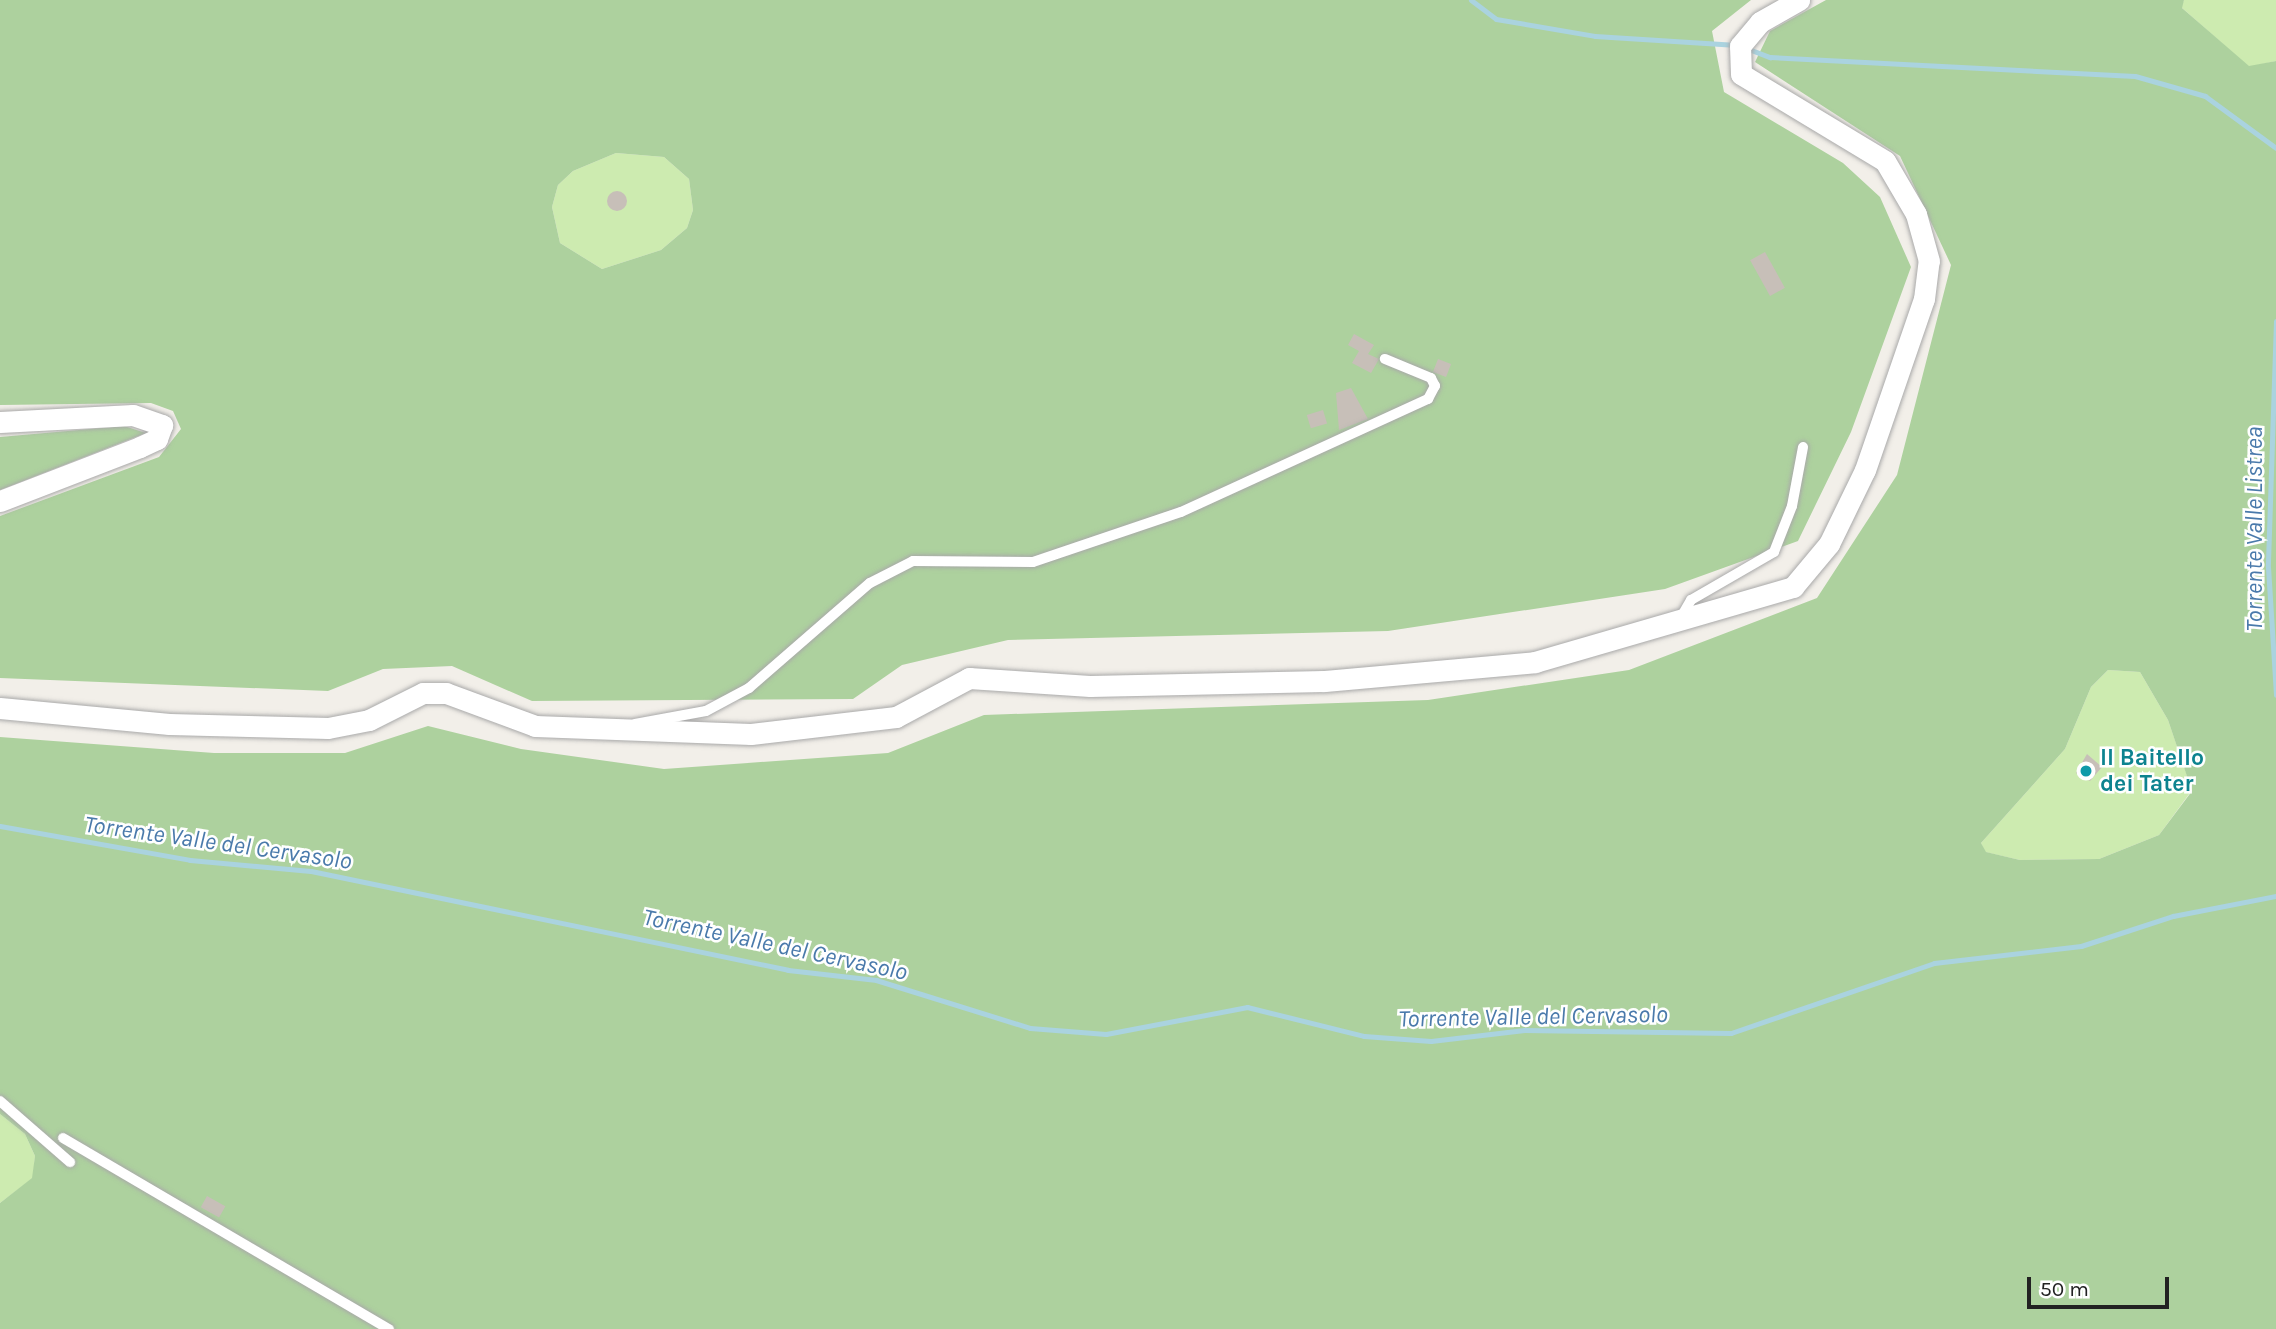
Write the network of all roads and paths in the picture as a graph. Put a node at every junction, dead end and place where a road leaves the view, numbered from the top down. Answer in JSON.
{"nodes":[{"id":1,"x":1799,"y":0,"type":"edge"},
{"id":2,"x":1385,"y":359,"type":"dead end"},
{"id":3,"x":0,"y":422,"type":"edge"},
{"id":4,"x":1804,"y":447,"type":"dead end"},
{"id":5,"x":0,"y":501,"type":"edge"},
{"id":6,"x":1680,"y":619,"type":"junction"},
{"id":7,"x":0,"y":708,"type":"edge"},
{"id":8,"x":613,"y":733,"type":"junction"},
{"id":9,"x":0,"y":1101,"type":"edge"},
{"id":10,"x":64,"y":1138,"type":"dead end"},
{"id":11,"x":70,"y":1162,"type":"dead end"},
{"id":12,"x":389,"y":1329,"type":"edge"}],
"edges":[{"from":1,"to":6,"type":"street"},
{"from":2,"to":8,"type":"lane"},
{"from":3,"to":5,"type":"street"},
{"from":4,"to":6,"type":"lane"},
{"from":6,"to":8,"type":"street"},
{"from":7,"to":8,"type":"street"},
{"from":9,"to":11,"type":"lane"},
{"from":10,"to":12,"type":"lane"}]}
